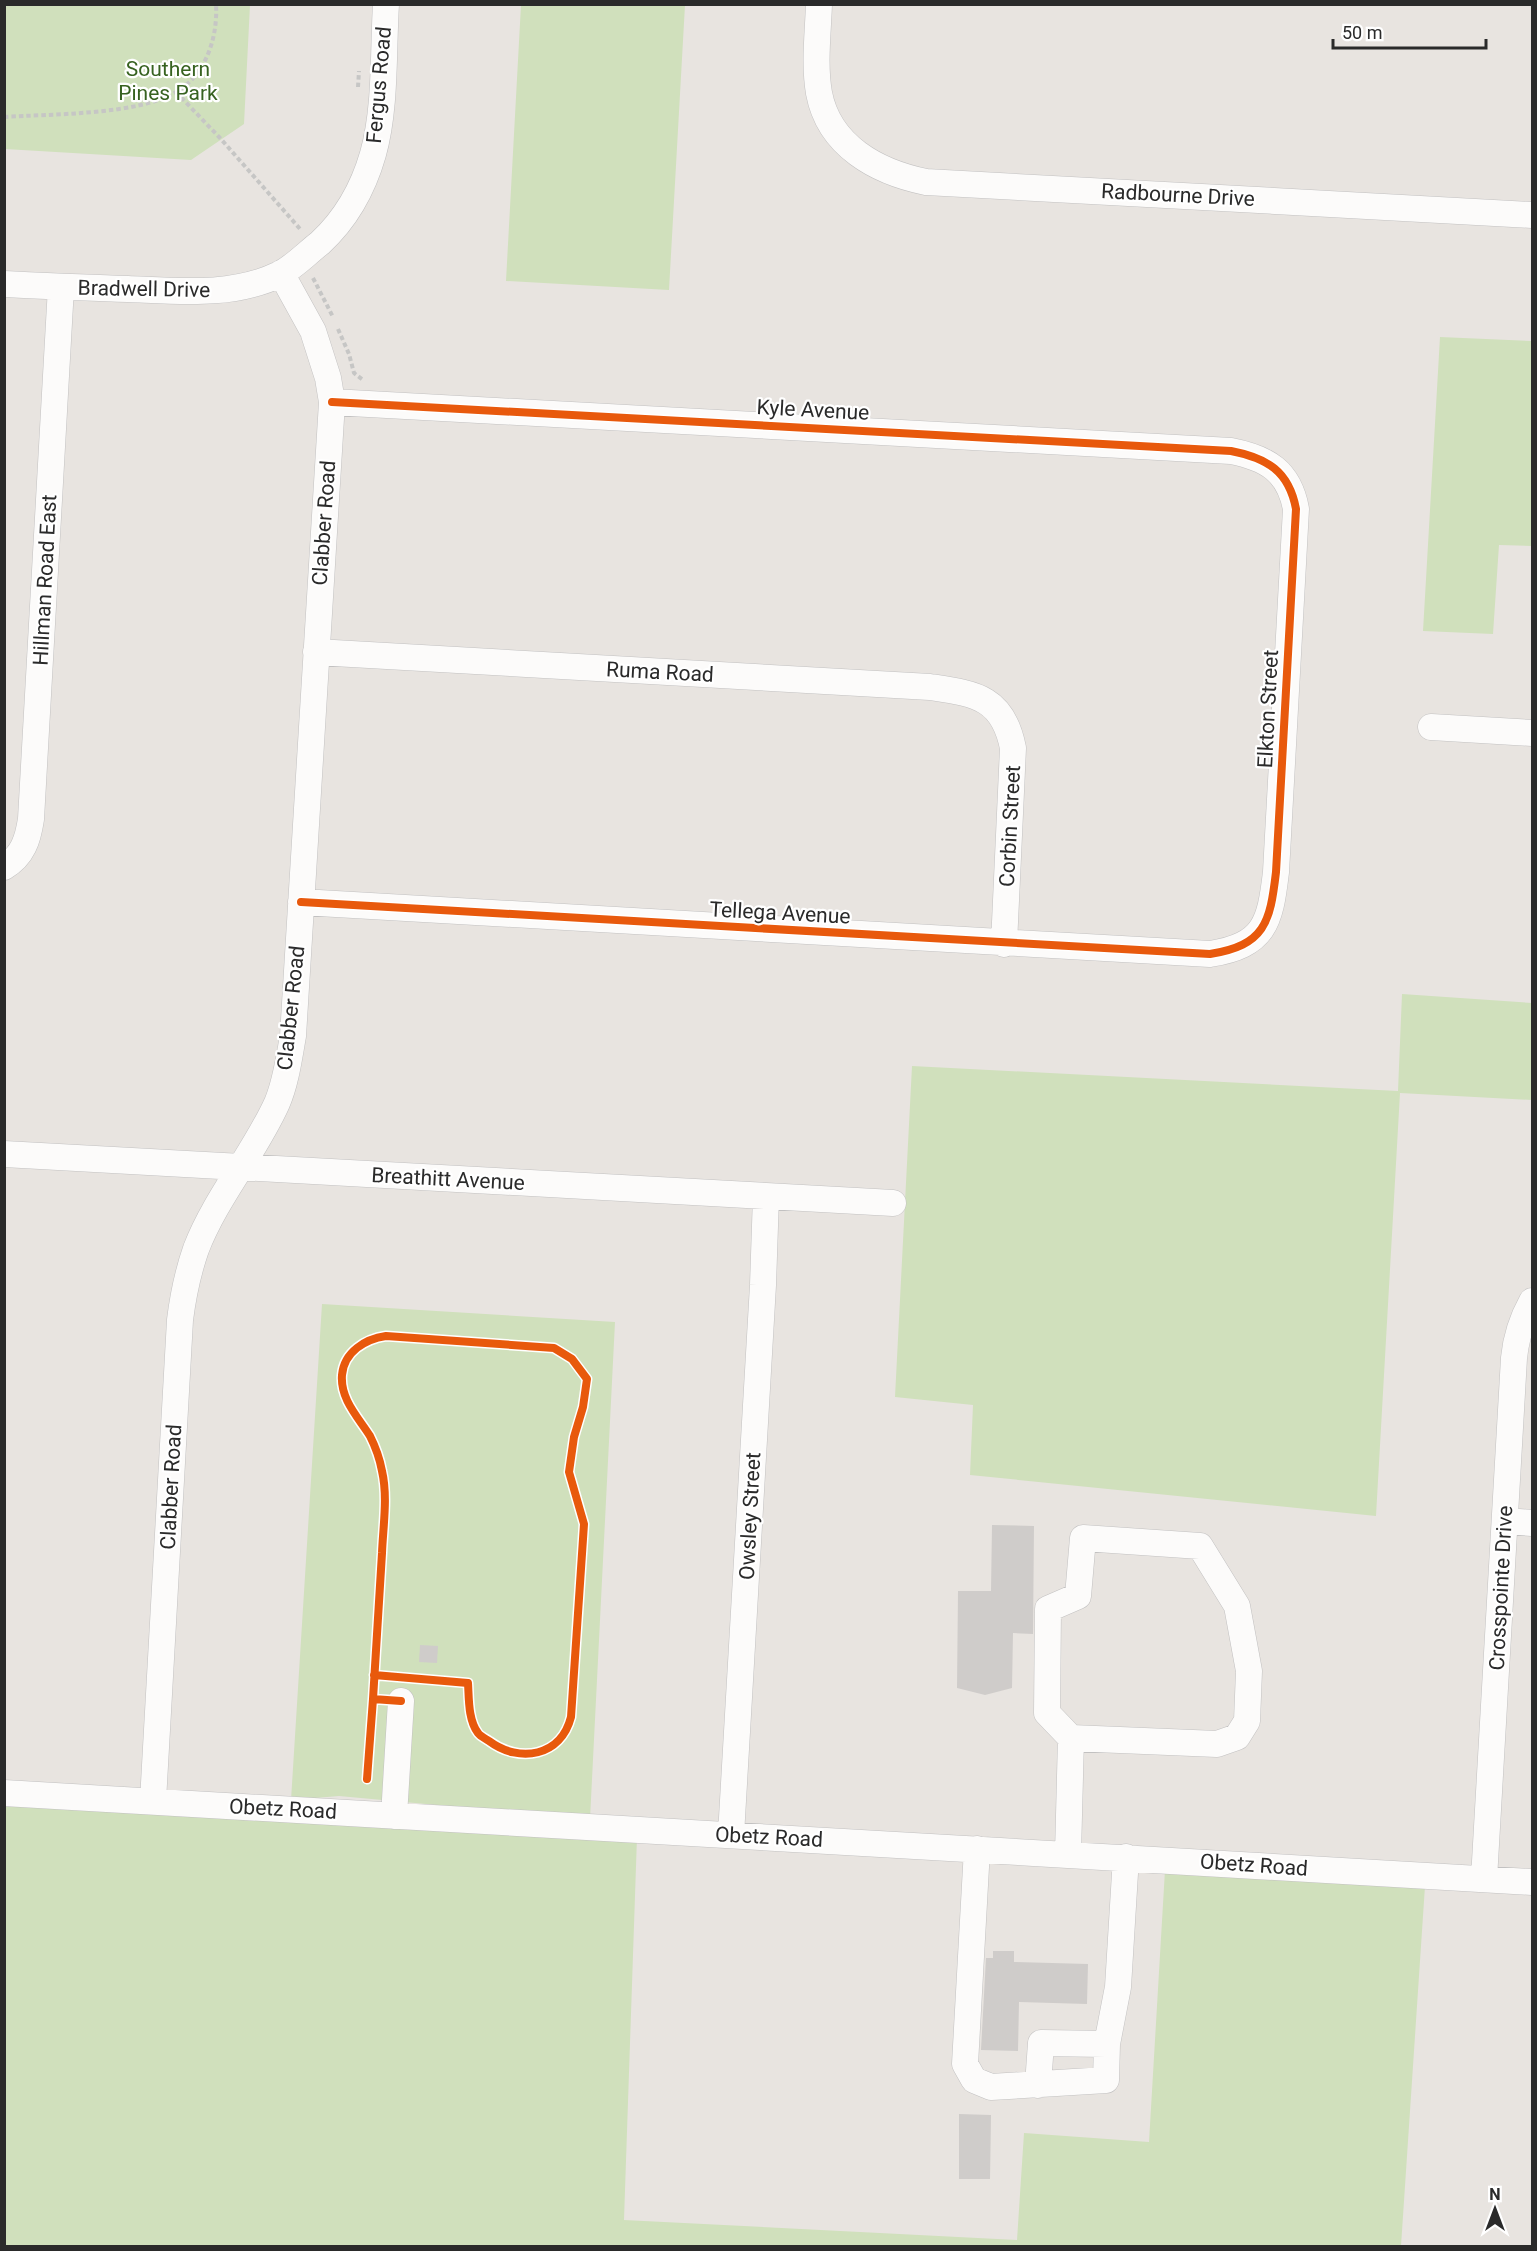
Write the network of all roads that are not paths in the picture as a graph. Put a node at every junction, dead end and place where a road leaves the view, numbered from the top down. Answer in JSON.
{"nodes":[{"id":1,"x":386,"y":4,"type":"edge"},
{"id":2,"x":819,"y":4,"type":"edge"},
{"id":3,"x":1533,"y":215,"type":"edge"},
{"id":4,"x":286,"y":282,"type":"junction"},
{"id":5,"x":4,"y":284,"type":"edge"},
{"id":6,"x":61,"y":287,"type":"junction"},
{"id":7,"x":332,"y":402,"type":"junction"},
{"id":8,"x":1284,"y":477,"type":"joint"},
{"id":9,"x":316,"y":652,"type":"junction"},
{"id":10,"x":998,"y":711,"type":"joint"},
{"id":11,"x":1431,"y":727,"type":"dead end"},
{"id":12,"x":1533,"y":733,"type":"edge"},
{"id":13,"x":6,"y":866,"type":"edge"},
{"id":14,"x":301,"y":902,"type":"junction"},
{"id":15,"x":1253,"y":939,"type":"joint"},
{"id":16,"x":1004,"y":944,"type":"junction"},
{"id":17,"x":4,"y":1155,"type":"edge"},
{"id":18,"x":242,"y":1168,"type":"junction"},
{"id":19,"x":766,"y":1196,"type":"junction"},
{"id":20,"x":892,"y":1203,"type":"dead end"},
{"id":21,"x":1533,"y":1301,"type":"edge"},
{"id":22,"x":1504,"y":1521,"type":"junction"},
{"id":23,"x":1533,"y":1523,"type":"edge"},
{"id":24,"x":401,"y":1701,"type":"dead end"},
{"id":25,"x":1071,"y":1738,"type":"junction"},
{"id":26,"x":4,"y":1793,"type":"edge"},
{"id":27,"x":153,"y":1801,"type":"junction"},
{"id":28,"x":394,"y":1816,"type":"junction"},
{"id":29,"x":731,"y":1835,"type":"junction"},
{"id":30,"x":977,"y":1849,"type":"junction"},
{"id":31,"x":1068,"y":1854,"type":"junction"},
{"id":32,"x":1126,"y":1857,"type":"junction"},
{"id":33,"x":1484,"y":1879,"type":"junction"},
{"id":34,"x":1533,"y":1882,"type":"edge"},
{"id":35,"x":1107,"y":2044,"type":"junction"},
{"id":36,"x":1038,"y":2085,"type":"junction"}],
"edges":[{"from":1,"to":4,"type":"street","name":"Fergus Road"},
{"from":2,"to":3,"type":"street","name":"Radbourne Drive"},
{"from":4,"to":6,"type":"street","name":"Bradwell Drive"},
{"from":4,"to":7,"type":"street","name":"Clabber Road"},
{"from":5,"to":6,"type":"street","name":"Bradwell Drive"},
{"from":6,"to":13,"type":"street","name":"Hillman Road East"},
{"from":7,"to":8,"type":"street","name":"Kyle Avenue"},
{"from":7,"to":9,"type":"street","name":"Clabber Road"},
{"from":8,"to":15,"type":"street","name":"Elkton Street"},
{"from":9,"to":10,"type":"street","name":"Ruma Road"},
{"from":9,"to":14,"type":"street","name":"Clabber Road"},
{"from":10,"to":16,"type":"street","name":"Corbin Street"},
{"from":11,"to":12,"type":"street"},
{"from":14,"to":16,"type":"street","name":"Tellega Avenue"},
{"from":14,"to":18,"type":"street","name":"Clabber Road"},
{"from":15,"to":16,"type":"street","name":"Tellega Avenue"},
{"from":17,"to":18,"type":"street","name":"Breathitt Avenue"},
{"from":18,"to":19,"type":"street","name":"Breathitt Avenue"},
{"from":18,"to":27,"type":"street","name":"Clabber Road"},
{"from":19,"to":20,"type":"street","name":"Breathitt Avenue"},
{"from":19,"to":29,"type":"street","name":"Owsley Street"},
{"from":21,"to":22,"type":"street","name":"Crosspointe Drive"},
{"from":22,"to":23,"type":"street"},
{"from":22,"to":33,"type":"street","name":"Crosspointe Drive"},
{"from":24,"to":28,"type":"street"},
{"from":25,"to":25,"type":"street"},
{"from":25,"to":31,"type":"street"},
{"from":26,"to":27,"type":"street","name":"Obetz Road"},
{"from":27,"to":28,"type":"street","name":"Obetz Road"},
{"from":28,"to":29,"type":"street","name":"Obetz Road"},
{"from":29,"to":30,"type":"street","name":"Obetz Road"},
{"from":30,"to":31,"type":"street","name":"Obetz Road"},
{"from":30,"to":36,"type":"street"},
{"from":31,"to":32,"type":"street","name":"Obetz Road"},
{"from":32,"to":33,"type":"street","name":"Obetz Road"},
{"from":32,"to":35,"type":"street"},
{"from":33,"to":34,"type":"street","name":"Obetz Road"},
{"from":35,"to":36,"type":"street"},
{"from":35,"to":36,"type":"street"}]}
